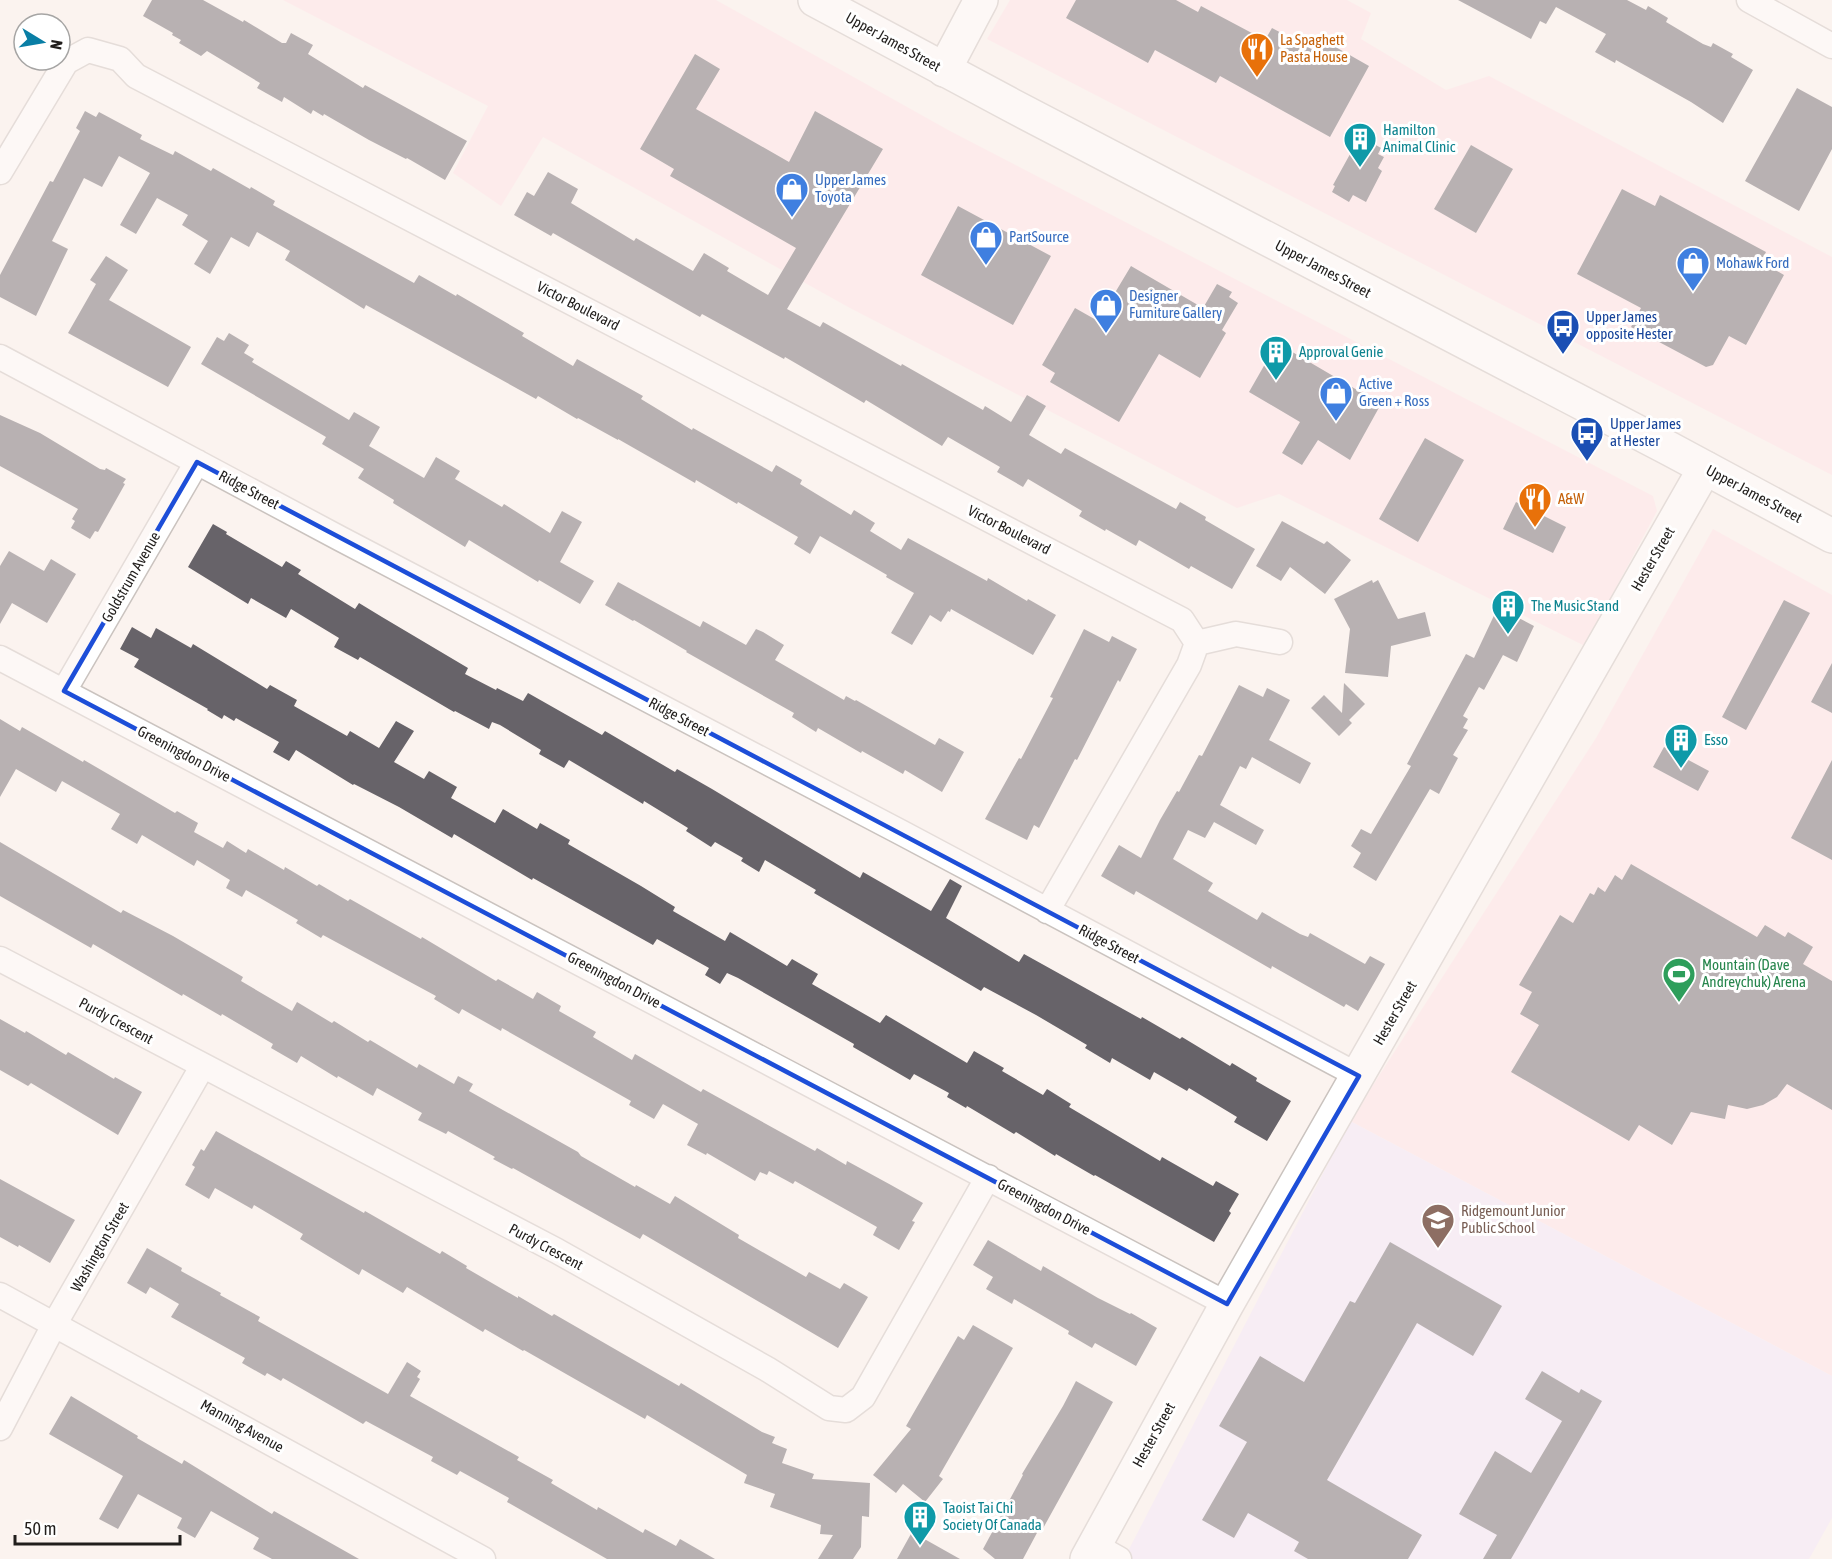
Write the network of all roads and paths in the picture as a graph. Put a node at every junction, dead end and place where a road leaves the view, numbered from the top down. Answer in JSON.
{"nodes":[{"id":1,"x":815,"y":0,"type":"edge"},
{"id":2,"x":981,"y":0,"type":"edge"},
{"id":3,"x":1749,"y":0,"type":"edge"},
{"id":4,"x":1782,"y":8,"type":"edge"},
{"id":5,"x":1832,"y":46,"type":"edge"},
{"id":6,"x":944,"y":70,"type":"junction"},
{"id":7,"x":0,"y":172,"type":"edge"},
{"id":8,"x":0,"y":357,"type":"edge"},
{"id":9,"x":197,"y":462,"type":"junction"},
{"id":10,"x":1706,"y":468,"type":"junction"},
{"id":11,"x":1832,"y":536,"type":"edge"},
{"id":12,"x":1280,"y":642,"type":"dead end"},
{"id":13,"x":1197,"y":643,"type":"junction"},
{"id":14,"x":0,"y":658,"type":"edge"},
{"id":15,"x":64,"y":692,"type":"junction"},
{"id":16,"x":1047,"y":910,"type":"junction"},
{"id":17,"x":0,"y":959,"type":"edge"},
{"id":18,"x":202,"y":1067,"type":"junction"},
{"id":19,"x":1359,"y":1076,"type":"junction"},
{"id":20,"x":988,"y":1177,"type":"junction"},
{"id":21,"x":0,"y":1295,"type":"edge"},
{"id":22,"x":1227,"y":1304,"type":"junction"},
{"id":23,"x":54,"y":1325,"type":"junction"},
{"id":24,"x":0,"y":1428,"type":"edge"},
{"id":25,"x":1100,"y":1554,"type":"edge"},
{"id":26,"x":483,"y":1559,"type":"edge"}],
"edges":[{"from":1,"to":6,"type":"street","name":"Upper James Street"},
{"from":2,"to":6,"type":"street"},
{"from":3,"to":4,"type":"street"},
{"from":4,"to":5,"type":"street"},
{"from":6,"to":10,"type":"street","name":"Upper James Street"},
{"from":7,"to":13,"type":"street","name":"Victor Boulevard"},
{"from":8,"to":9,"type":"street","name":"Ridge Street"},
{"from":9,"to":15,"type":"street","name":"Goldstrum Avenue"},
{"from":9,"to":16,"type":"street","name":"Ridge Street"},
{"from":10,"to":11,"type":"street","name":"Upper James Street"},
{"from":10,"to":19,"type":"street","name":"Hester Street"},
{"from":12,"to":13,"type":"street"},
{"from":13,"to":16,"type":"street"},
{"from":14,"to":15,"type":"street","name":"Greeningdon Drive"},
{"from":15,"to":20,"type":"street","name":"Greeningdon Drive"},
{"from":16,"to":19,"type":"street","name":"Ridge Street"},
{"from":17,"to":18,"type":"street","name":"Purdy Crescent"},
{"from":18,"to":20,"type":"street","name":"Purdy Crescent"},
{"from":18,"to":23,"type":"street","name":"Washington Street"},
{"from":19,"to":22,"type":"street","name":"Hester Street"},
{"from":20,"to":22,"type":"street","name":"Greeningdon Drive"},
{"from":21,"to":23,"type":"street","name":"Manning Avenue"},
{"from":22,"to":25,"type":"street","name":"Hester Street"},
{"from":23,"to":24,"type":"street","name":"Washington Street"},
{"from":23,"to":26,"type":"street","name":"Manning Avenue"}]}
